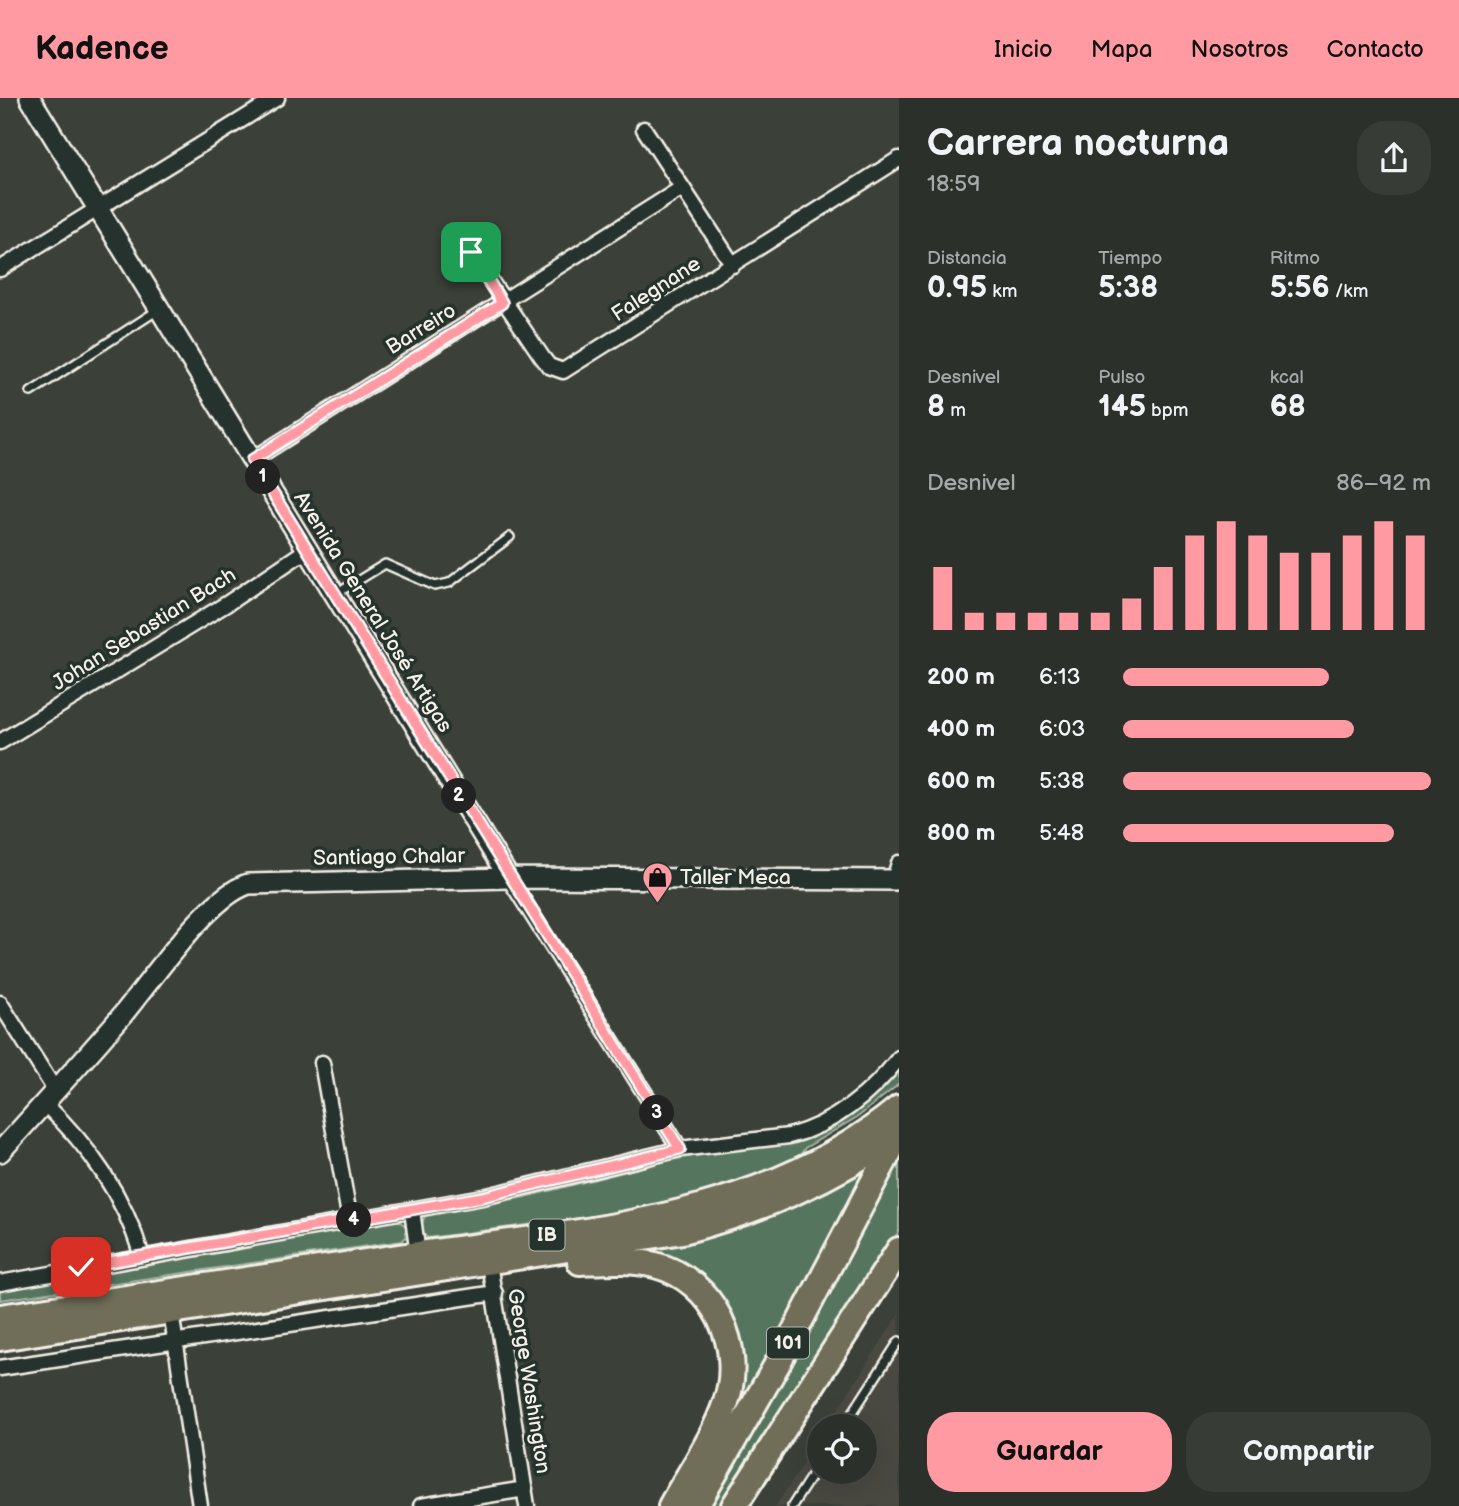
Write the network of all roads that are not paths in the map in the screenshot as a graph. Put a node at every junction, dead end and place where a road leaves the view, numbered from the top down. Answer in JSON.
{"nodes":[{"id":1,"x":30,"y":98,"type":"edge"},
{"id":2,"x":277,"y":98,"type":"edge"},
{"id":3,"x":644,"y":129,"type":"dead end"},
{"id":4,"x":899,"y":159,"type":"edge"},
{"id":5,"x":682,"y":188,"type":"junction"},
{"id":6,"x":99,"y":208,"type":"junction"},
{"id":7,"x":471,"y":252,"type":"dead end"},
{"id":8,"x":733,"y":265,"type":"junction"},
{"id":9,"x":0,"y":269,"type":"edge"},
{"id":10,"x":502,"y":303,"type":"junction"},
{"id":11,"x":159,"y":310,"type":"junction"},
{"id":12,"x":31,"y":392,"type":"dead end"},
{"id":13,"x":252,"y":460,"type":"junction"},
{"id":14,"x":510,"y":537,"type":"dead end"},
{"id":15,"x":308,"y":550,"type":"junction"},
{"id":16,"x":336,"y":594,"type":"junction"},
{"id":17,"x":0,"y":742,"type":"edge"},
{"id":18,"x":897,"y":874,"type":"edge"},
{"id":19,"x":509,"y":878,"type":"junction"},
{"id":20,"x":0,"y":1003,"type":"edge"},
{"id":21,"x":899,"y":1058,"type":"edge"},
{"id":22,"x":323,"y":1063,"type":"dead end"},
{"id":23,"x":50,"y":1096,"type":"junction"},
{"id":24,"x":899,"y":1108,"type":"edge"},
{"id":25,"x":899,"y":1132,"type":"edge"},
{"id":26,"x":680,"y":1149,"type":"junction"},
{"id":27,"x":0,"y":1152,"type":"edge"},
{"id":28,"x":412,"y":1210,"type":"junction"},
{"id":29,"x":350,"y":1221,"type":"junction"},
{"id":30,"x":899,"y":1250,"type":"edge"},
{"id":31,"x":418,"y":1255,"type":"junction"},
{"id":32,"x":142,"y":1256,"type":"junction"},
{"id":33,"x":493,"y":1262,"type":"junction"},
{"id":34,"x":0,"y":1283,"type":"edge"},
{"id":35,"x":495,"y":1293,"type":"junction"},
{"id":36,"x":171,"y":1312,"type":"junction"},
{"id":37,"x":0,"y":1317,"type":"edge"},
{"id":38,"x":0,"y":1338,"type":"edge"},
{"id":39,"x":174,"y":1339,"type":"junction"},
{"id":40,"x":899,"y":1341,"type":"edge"},
{"id":41,"x":0,"y":1368,"type":"edge"},
{"id":42,"x":852,"y":1414,"type":"edge"},
{"id":43,"x":807,"y":1483,"type":"edge"},
{"id":44,"x":525,"y":1489,"type":"junction"},
{"id":45,"x":200,"y":1506,"type":"edge"},
{"id":46,"x":421,"y":1506,"type":"edge"},
{"id":47,"x":527,"y":1506,"type":"edge"},
{"id":48,"x":671,"y":1506,"type":"edge"},
{"id":49,"x":696,"y":1506,"type":"edge"},
{"id":50,"x":734,"y":1506,"type":"edge"},
{"id":51,"x":792,"y":1506,"type":"edge"}],
"edges":[{"from":1,"to":6,"type":"street","name":"Avenida General José Artigas"},
{"from":2,"to":6,"type":"street"},
{"from":3,"to":5,"type":"street"},
{"from":4,"to":8,"type":"street","name":"Falegnane"},
{"from":5,"to":8,"type":"street"},
{"from":5,"to":10,"type":"street","name":"Barreiro"},
{"from":6,"to":9,"type":"street"},
{"from":6,"to":11,"type":"street","name":"Avenida General José Artigas"},
{"from":7,"to":10,"type":"street","name":"Falegnane"},
{"from":8,"to":10,"type":"street","name":"Falegnane"},
{"from":10,"to":13,"type":"street","name":"Barreiro"},
{"from":11,"to":12,"type":"lane"},
{"from":11,"to":13,"type":"street","name":"Avenida General José Artigas"},
{"from":13,"to":15,"type":"street","name":"Avenida General José Artigas"},
{"from":14,"to":16,"type":"lane"},
{"from":15,"to":16,"type":"street","name":"Avenida General José Artigas"},
{"from":15,"to":17,"type":"street","name":"Johan Sebastian Bach"},
{"from":16,"to":19,"type":"street","name":"Avenida General José Artigas"},
{"from":18,"to":19,"type":"street","name":"Santiago Chalar"},
{"from":19,"to":23,"type":"street","name":"Santiago Chalar"},
{"from":19,"to":26,"type":"street","name":"Avenida General José Artigas"},
{"from":20,"to":23,"type":"street"},
{"from":21,"to":26,"type":"street"},
{"from":22,"to":29,"type":"street"},
{"from":23,"to":27,"type":"street","name":"Santiago Chalar"},
{"from":23,"to":32,"type":"street"},
{"from":24,"to":31,"type":"highway","number":"IB"},
{"from":25,"to":33,"type":"highway","number":"IB"},
{"from":25,"to":49,"type":"highway","number":"101"},
{"from":26,"to":28,"type":"street"},
{"from":28,"to":29,"type":"street"},
{"from":28,"to":31,"type":"street"},
{"from":29,"to":32,"type":"street"},
{"from":30,"to":50,"type":"highway","number":"101"},
{"from":31,"to":37,"type":"highway","number":"IB"},
{"from":32,"to":34,"type":"street"},
{"from":33,"to":35,"type":"street","name":"George Washington"},
{"from":33,"to":36,"type":"highway","number":"IB"},
{"from":33,"to":48,"type":"highway"},
{"from":35,"to":39,"type":"street"},
{"from":35,"to":44,"type":"street","name":"George Washington"},
{"from":36,"to":38,"type":"highway","number":"IB"},
{"from":36,"to":39,"type":"street"},
{"from":39,"to":41,"type":"street"},
{"from":39,"to":45,"type":"street"},
{"from":40,"to":42,"type":"lane"},
{"from":43,"to":51,"type":"lane"},
{"from":44,"to":46,"type":"street"},
{"from":44,"to":47,"type":"street","name":"George Washington"}]}
